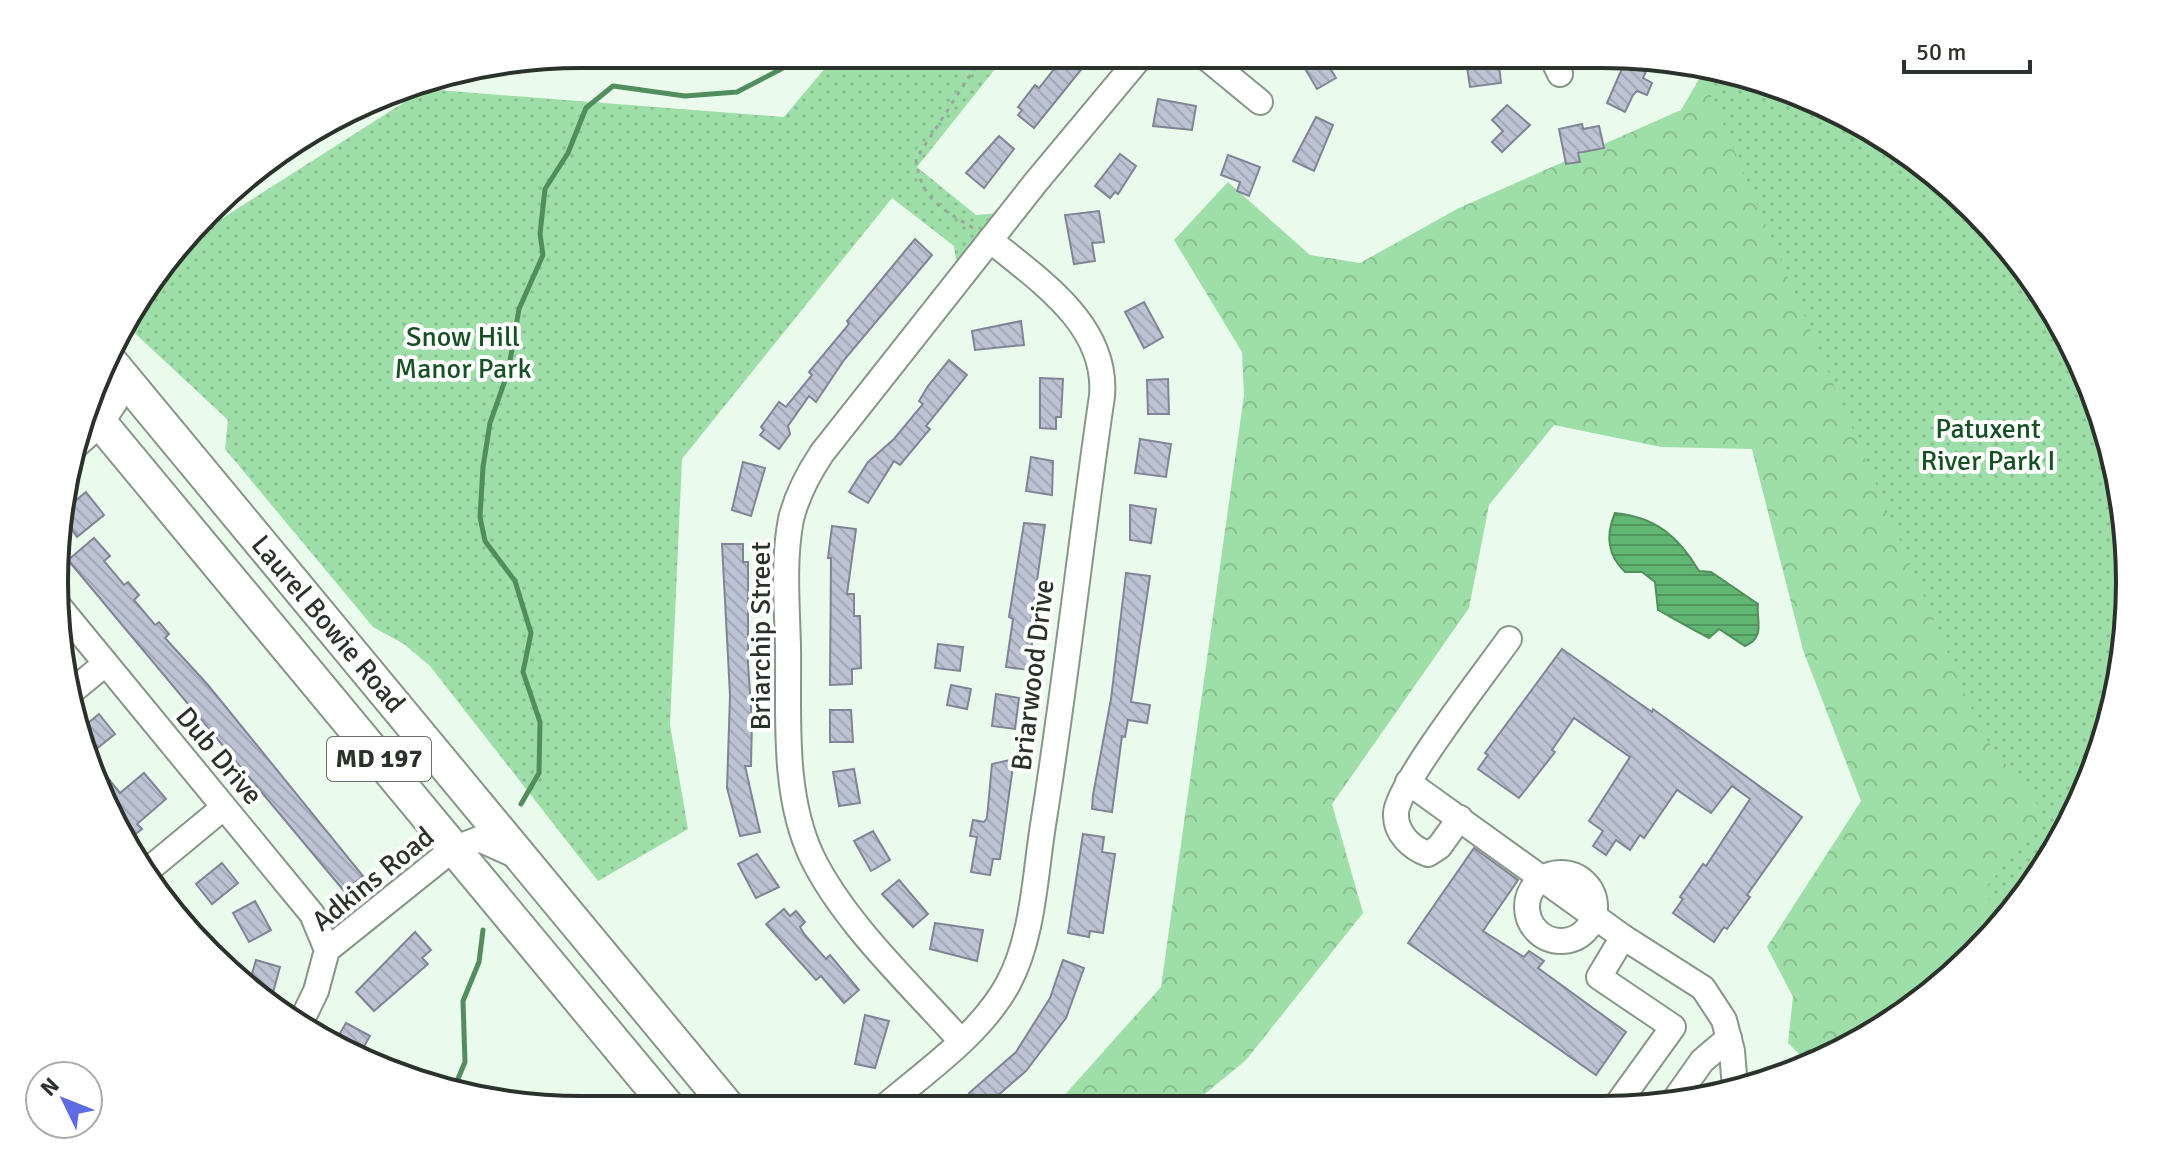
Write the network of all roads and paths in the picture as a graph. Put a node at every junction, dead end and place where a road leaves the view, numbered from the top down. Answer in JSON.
{"nodes":[{"id":1,"x":975,"y":68,"type":"edge"},
{"id":2,"x":1131,"y":68,"type":"edge"},
{"id":3,"x":1219,"y":68,"type":"edge"},
{"id":4,"x":1260,"y":102,"type":"dead end"},
{"id":5,"x":990,"y":240,"type":"junction"},
{"id":6,"x":115,"y":367,"type":"edge"},
{"id":7,"x":106,"y":388,"type":"edge"},
{"id":8,"x":95,"y":416,"type":"edge"},
{"id":9,"x":69,"y":619,"type":"edge"},
{"id":10,"x":1509,"y":639,"type":"dead end"},
{"id":11,"x":105,"y":664,"type":"junction"},
{"id":12,"x":79,"y":686,"type":"edge"},
{"id":13,"x":1408,"y":782,"type":"junction"},
{"id":14,"x":223,"y":808,"type":"junction"},
{"id":15,"x":1460,"y":818,"type":"junction"},
{"id":16,"x":453,"y":849,"type":"junction"},
{"id":17,"x":523,"y":859,"type":"junction"},
{"id":18,"x":153,"y":865,"type":"edge"},
{"id":19,"x":1542,"y":879,"type":"junction"},
{"id":20,"x":1594,"y":915,"type":"junction"},
{"id":21,"x":1623,"y":937,"type":"junction"},
{"id":22,"x":327,"y":950,"type":"junction"},
{"id":23,"x":305,"y":1014,"type":"edge"},
{"id":24,"x":1729,"y":1038,"type":"junction"},
{"id":25,"x":961,"y":1041,"type":"junction"},
{"id":26,"x":1734,"y":1078,"type":"edge"},
{"id":27,"x":1682,"y":1090,"type":"edge"},
{"id":28,"x":1624,"y":1095,"type":"edge"},
{"id":29,"x":659,"y":1096,"type":"edge"},
{"id":30,"x":719,"y":1096,"type":"edge"},
{"id":31,"x":897,"y":1096,"type":"edge"}],
"edges":[{"from":1,"to":5,"type":"path"},
{"from":2,"to":5,"type":"street","name":"Briarchip Street"},
{"from":3,"to":4,"type":"street"},
{"from":5,"to":25,"type":"street","name":"Briarwood Drive"},
{"from":5,"to":25,"type":"street","name":"Briarchip Street"},
{"from":6,"to":17,"type":"main road","name":"Laurel Bowie Road","number":"MD 197"},
{"from":7,"to":8,"type":"street"},
{"from":8,"to":16,"type":"main road","name":"Laurel Bowie Road","number":"MD 197"},
{"from":9,"to":11,"type":"street","name":"Dub Drive"},
{"from":10,"to":13,"type":"street"},
{"from":11,"to":12,"type":"street"},
{"from":11,"to":14,"type":"street","name":"Dub Drive"},
{"from":13,"to":15,"type":"street"},
{"from":13,"to":15,"type":"street"},
{"from":14,"to":18,"type":"street"},
{"from":14,"to":22,"type":"street","name":"Dub Drive"},
{"from":15,"to":19,"type":"street"},
{"from":16,"to":17,"type":"street","name":"Adkins Road"},
{"from":16,"to":22,"type":"street","name":"Adkins Road"},
{"from":16,"to":29,"type":"main road","name":"Laurel Bowie Road","number":"MD 197"},
{"from":17,"to":30,"type":"main road","name":"Laurel Bowie Road","number":"MD 197"},
{"from":19,"to":20,"type":"street"},
{"from":19,"to":20,"type":"street"},
{"from":20,"to":21,"type":"street"},
{"from":21,"to":24,"type":"street"},
{"from":21,"to":28,"type":"street"},
{"from":22,"to":23,"type":"street","name":"Adkins Road"},
{"from":24,"to":26,"type":"street"},
{"from":24,"to":27,"type":"street"},
{"from":25,"to":31,"type":"street","name":"Briarwood Drive"}]}
